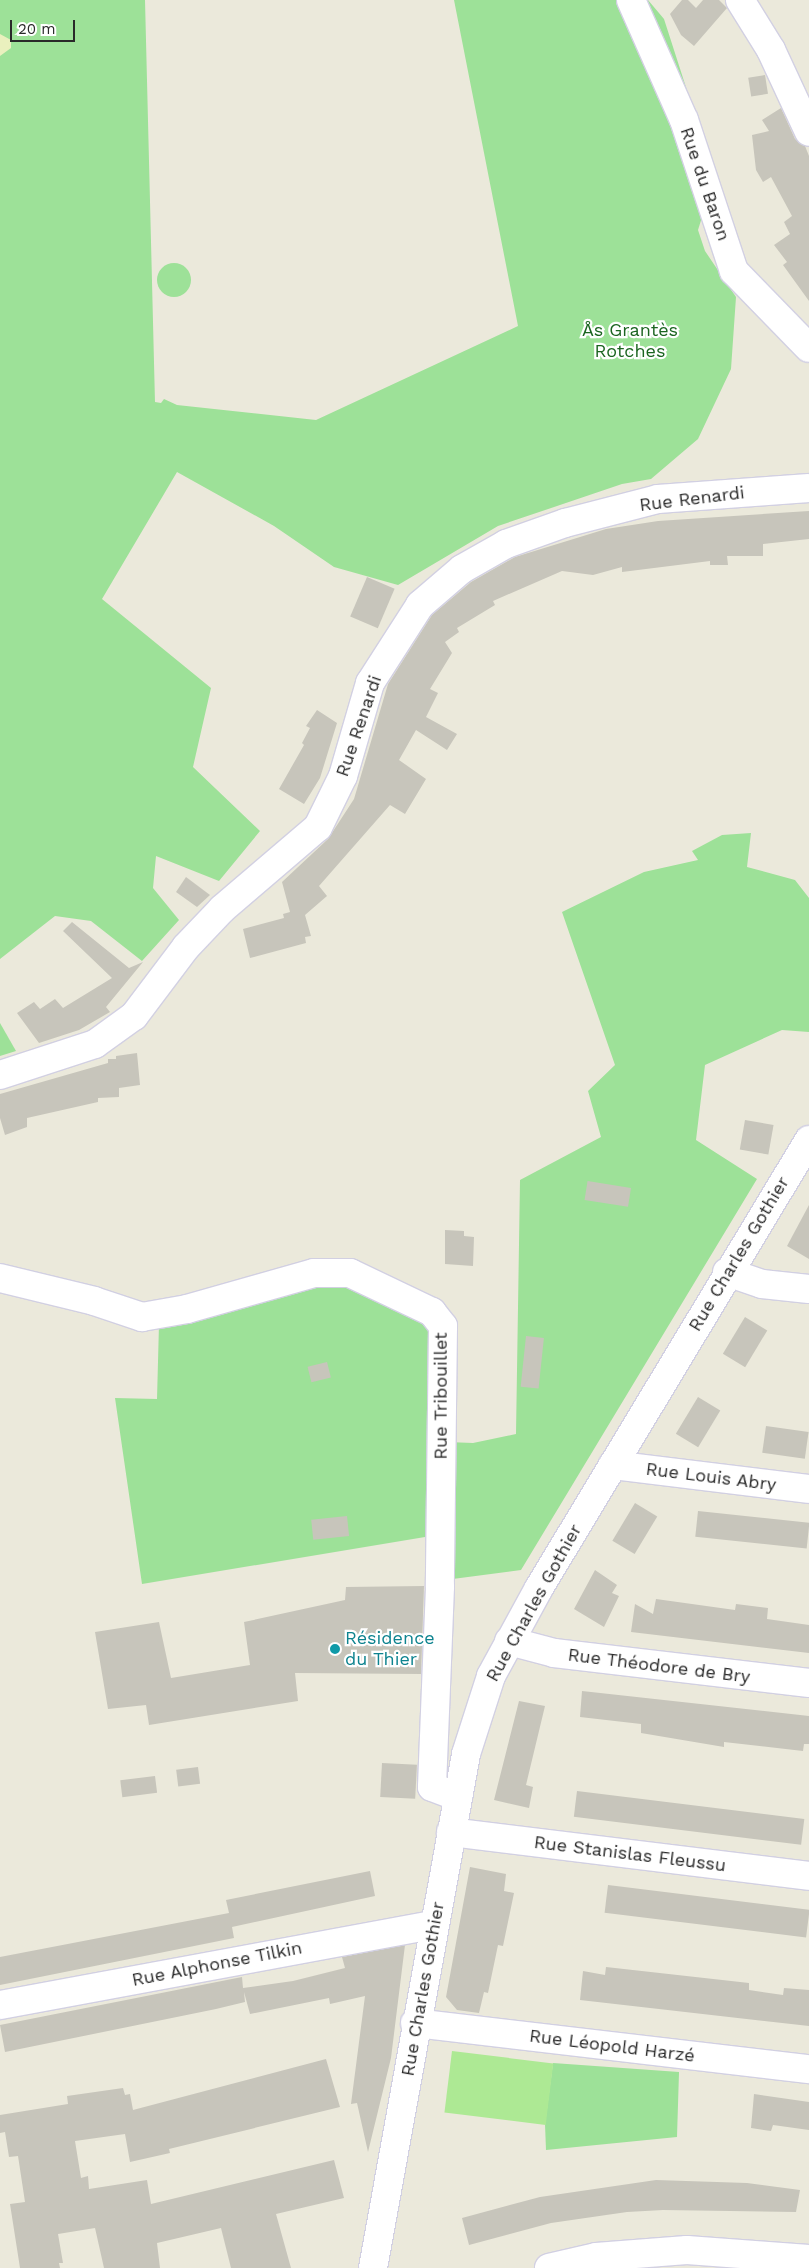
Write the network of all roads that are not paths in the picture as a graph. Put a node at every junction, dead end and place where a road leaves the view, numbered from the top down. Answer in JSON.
{"nodes":[{"id":1,"x":631,"y":0,"type":"edge"},
{"id":2,"x":740,"y":0,"type":"edge"},
{"id":3,"x":809,"y":132,"type":"edge"},
{"id":4,"x":809,"y":348,"type":"edge"},
{"id":5,"x":809,"y":488,"type":"edge"},
{"id":6,"x":0,"y":1075,"type":"edge"},
{"id":7,"x":809,"y":1140,"type":"edge"},
{"id":8,"x":728,"y":1272,"type":"junction"},
{"id":9,"x":0,"y":1278,"type":"edge"},
{"id":10,"x":809,"y":1289,"type":"edge"},
{"id":11,"x":613,"y":1465,"type":"junction"},
{"id":12,"x":809,"y":1489,"type":"edge"},
{"id":13,"x":510,"y":1641,"type":"junction"},
{"id":14,"x":809,"y":1683,"type":"edge"},
{"id":15,"x":458,"y":1797,"type":"junction"},
{"id":16,"x":452,"y":1832,"type":"junction"},
{"id":17,"x":809,"y":1876,"type":"edge"},
{"id":18,"x":435,"y":1924,"type":"junction"},
{"id":19,"x":0,"y":2005,"type":"edge"},
{"id":20,"x":415,"y":2023,"type":"junction"},
{"id":21,"x":809,"y":2069,"type":"edge"},
{"id":22,"x":809,"y":2259,"type":"edge"},
{"id":23,"x":373,"y":2268,"type":"edge"},
{"id":24,"x":549,"y":2268,"type":"edge"}],
"edges":[{"from":1,"to":4,"type":"street","name":"Rue du Baron"},
{"from":2,"to":3,"type":"street"},
{"from":5,"to":6,"type":"street","name":"Rue Renardi"},
{"from":7,"to":8,"type":"street","name":"Rue Charles Gothier"},
{"from":8,"to":10,"type":"street"},
{"from":8,"to":11,"type":"street","name":"Rue Charles Gothier"},
{"from":9,"to":15,"type":"street","name":"Rue Tribouillet"},
{"from":11,"to":12,"type":"street","name":"Rue Louis Abry"},
{"from":11,"to":13,"type":"street","name":"Rue Charles Gothier"},
{"from":13,"to":14,"type":"street","name":"Rue Théodore de Bry"},
{"from":13,"to":15,"type":"street","name":"Rue Charles Gothier"},
{"from":15,"to":16,"type":"street","name":"Rue Charles Gothier"},
{"from":16,"to":17,"type":"street","name":"Rue Stanislas Fleussu"},
{"from":16,"to":18,"type":"street","name":"Rue Charles Gothier"},
{"from":18,"to":19,"type":"street","name":"Rue Alphonse Tilkin"},
{"from":18,"to":20,"type":"street","name":"Rue Charles Gothier"},
{"from":20,"to":21,"type":"street","name":"Rue Léopold Harzé"},
{"from":20,"to":23,"type":"street","name":"Rue Charles Gothier"},
{"from":22,"to":24,"type":"street"}]}
